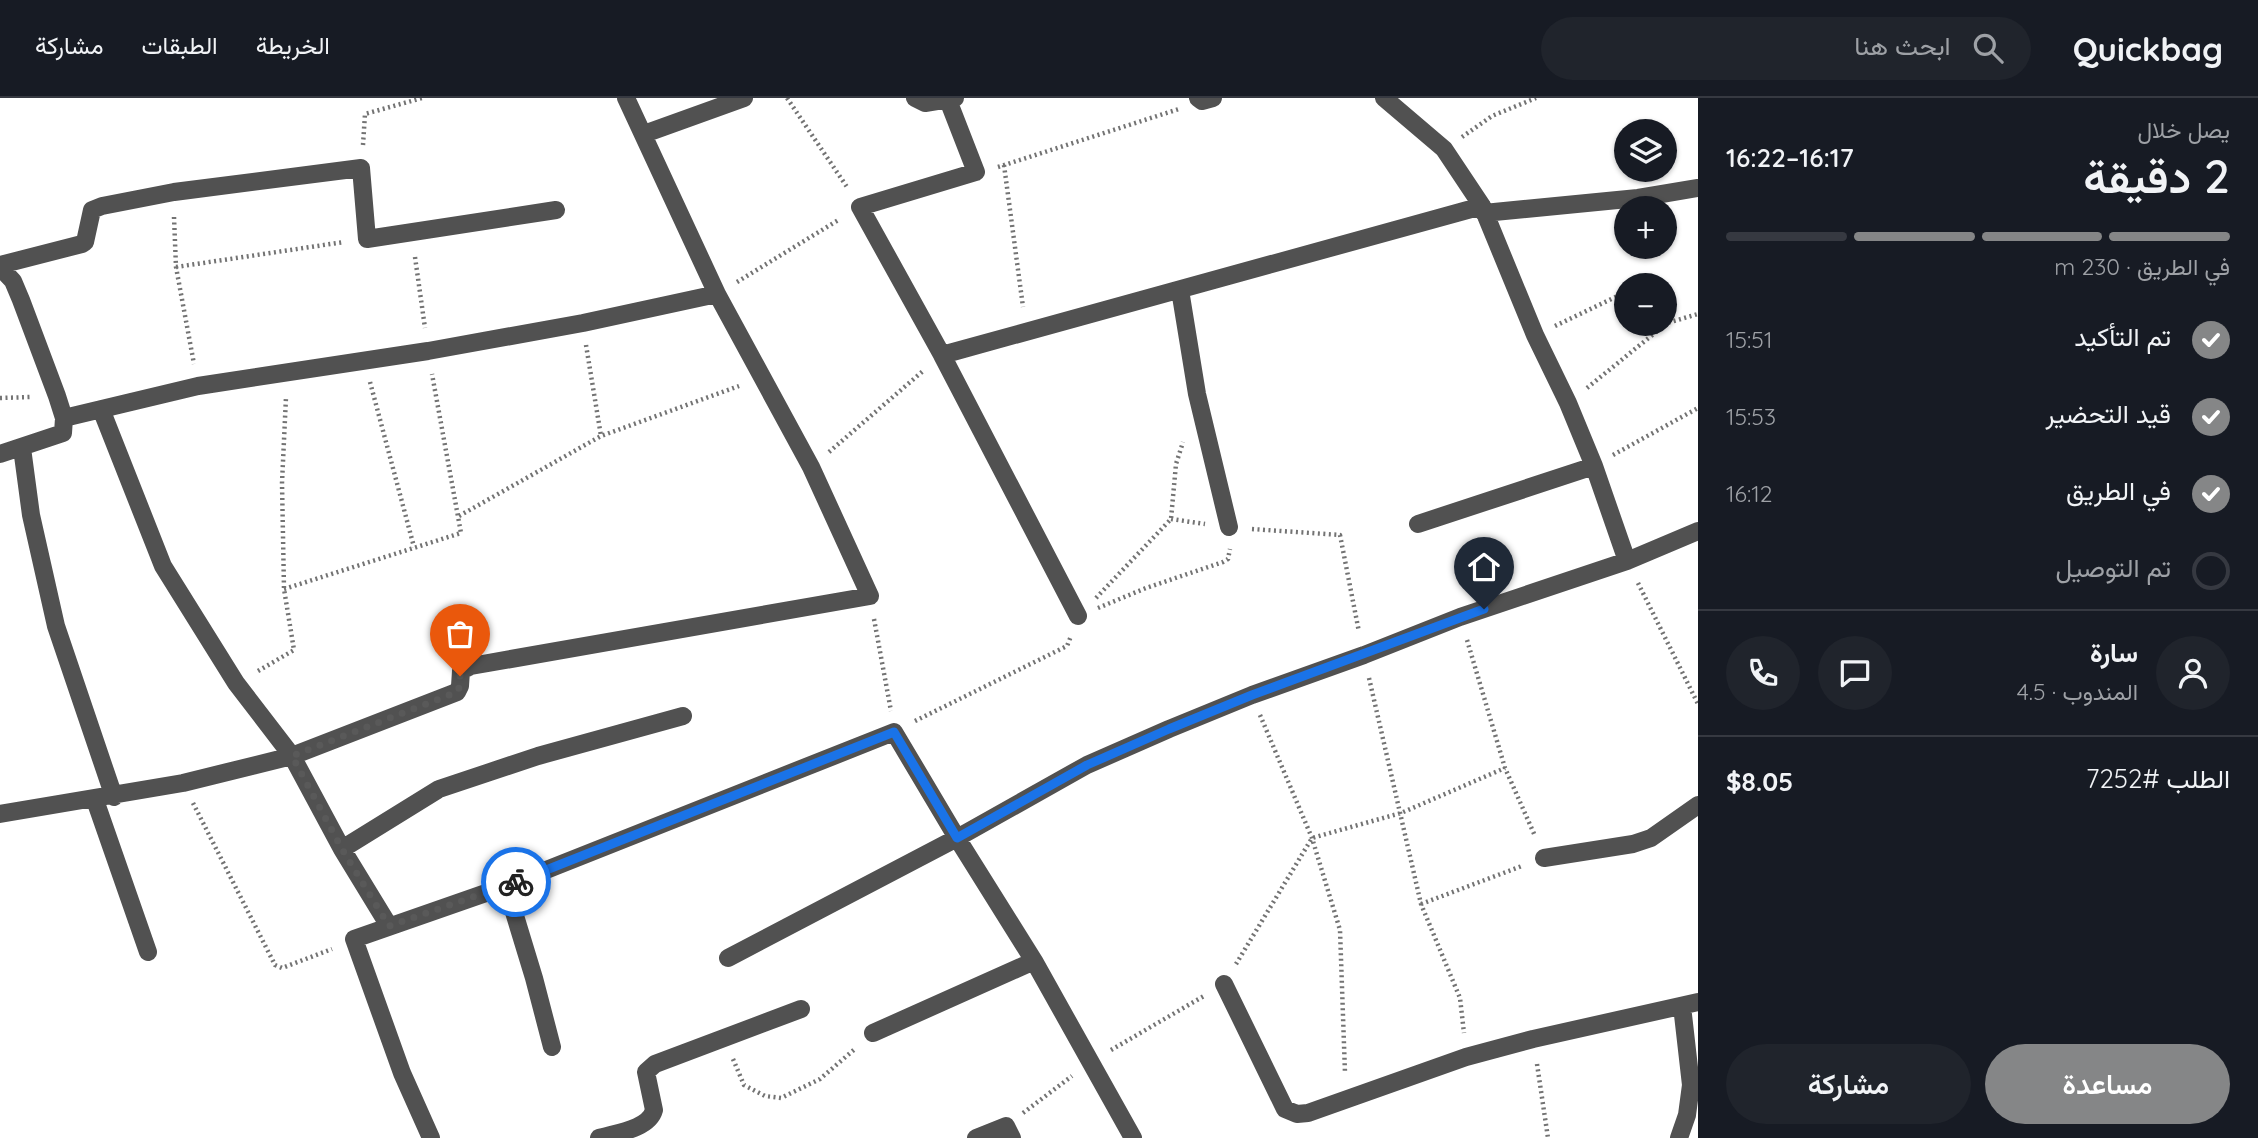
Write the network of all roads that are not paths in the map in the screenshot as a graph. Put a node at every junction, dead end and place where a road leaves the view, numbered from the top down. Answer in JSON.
{"nodes":[{"id":1,"x":626,"y":98,"type":"edge"},
{"id":2,"x":744,"y":98,"type":"edge"},
{"id":3,"x":915,"y":98,"type":"edge"},
{"id":4,"x":1384,"y":98,"type":"edge"},
{"id":5,"x":952,"y":99,"type":"edge"},
{"id":6,"x":644,"y":134,"type":"junction"},
{"id":7,"x":1698,"y":188,"type":"edge"},
{"id":8,"x":1483,"y":209,"type":"junction"},
{"id":9,"x":556,"y":211,"type":"dead end"},
{"id":10,"x":0,"y":266,"type":"edge"},
{"id":11,"x":1180,"y":290,"type":"junction"},
{"id":12,"x":717,"y":294,"type":"junction"},
{"id":13,"x":942,"y":355,"type":"junction"},
{"id":14,"x":101,"y":409,"type":"junction"},
{"id":15,"x":64,"y":418,"type":"junction"},
{"id":16,"x":22,"y":448,"type":"junction"},
{"id":17,"x":0,"y":454,"type":"edge"},
{"id":18,"x":1594,"y":466,"type":"junction"},
{"id":19,"x":1418,"y":524,"type":"dead end"},
{"id":20,"x":1229,"y":527,"type":"road end"},
{"id":21,"x":1698,"y":531,"type":"edge"},
{"id":22,"x":1627,"y":561,"type":"junction"},
{"id":23,"x":1078,"y":616,"type":"road end"},
{"id":24,"x":683,"y":716,"type":"dead end"},
{"id":25,"x":292,"y":756,"type":"junction"},
{"id":26,"x":114,"y":796,"type":"junction"},
{"id":27,"x":95,"y":800,"type":"junction"},
{"id":28,"x":1698,"y":805,"type":"edge"},
{"id":29,"x":1,"y":809,"type":"edge"},
{"id":30,"x":957,"y":838,"type":"junction"},
{"id":31,"x":342,"y":849,"type":"junction"},
{"id":32,"x":1544,"y":858,"type":"road end"},
{"id":33,"x":506,"y":886,"type":"junction"},
{"id":34,"x":389,"y":926,"type":"junction"},
{"id":35,"x":148,"y":952,"type":"dead end"},
{"id":36,"x":727,"y":958,"type":"dead end"},
{"id":37,"x":1034,"y":961,"type":"junction"},
{"id":38,"x":1224,"y":984,"type":"road end"},
{"id":39,"x":1690,"y":1004,"type":"edge"},
{"id":40,"x":800,"y":1009,"type":"dead end"},
{"id":41,"x":873,"y":1033,"type":"road end"},
{"id":42,"x":552,"y":1046,"type":"dead end"},
{"id":43,"x":1009,"y":1132,"type":"edge"},
{"id":44,"x":431,"y":1138,"type":"edge"},
{"id":45,"x":599,"y":1138,"type":"edge"},
{"id":46,"x":976,"y":1138,"type":"edge"},
{"id":47,"x":1133,"y":1138,"type":"edge"},
{"id":48,"x":1679,"y":1138,"type":"edge"}],
"edges":[{"from":1,"to":6,"type":"street"},
{"from":2,"to":6,"type":"street"},
{"from":3,"to":5,"type":"street"},
{"from":4,"to":8,"type":"street"},
{"from":5,"to":13,"type":"street"},
{"from":6,"to":12,"type":"street"},
{"from":7,"to":8,"type":"street"},
{"from":8,"to":11,"type":"street"},
{"from":8,"to":18,"type":"street"},
{"from":9,"to":10,"type":"street"},
{"from":10,"to":15,"type":"street"},
{"from":11,"to":13,"type":"street"},
{"from":11,"to":20,"type":"street"},
{"from":12,"to":14,"type":"street"},
{"from":12,"to":25,"type":"street"},
{"from":13,"to":23,"type":"street"},
{"from":14,"to":15,"type":"street"},
{"from":14,"to":25,"type":"street"},
{"from":15,"to":16,"type":"street"},
{"from":16,"to":17,"type":"street"},
{"from":16,"to":26,"type":"street"},
{"from":18,"to":19,"type":"street"},
{"from":18,"to":22,"type":"street"},
{"from":21,"to":22,"type":"street"},
{"from":22,"to":30,"type":"street"},
{"from":24,"to":31,"type":"street"},
{"from":25,"to":26,"type":"street"},
{"from":25,"to":31,"type":"street"},
{"from":26,"to":27,"type":"street"},
{"from":27,"to":29,"type":"street"},
{"from":27,"to":35,"type":"street"},
{"from":28,"to":32,"type":"street"},
{"from":30,"to":33,"type":"street"},
{"from":30,"to":36,"type":"street"},
{"from":30,"to":37,"type":"street"},
{"from":31,"to":34,"type":"street"},
{"from":33,"to":34,"type":"street"},
{"from":33,"to":42,"type":"street"},
{"from":34,"to":44,"type":"street"},
{"from":37,"to":41,"type":"street"},
{"from":37,"to":47,"type":"street"},
{"from":38,"to":39,"type":"street"},
{"from":39,"to":48,"type":"street"},
{"from":40,"to":45,"type":"street"},
{"from":43,"to":46,"type":"street"}]}
